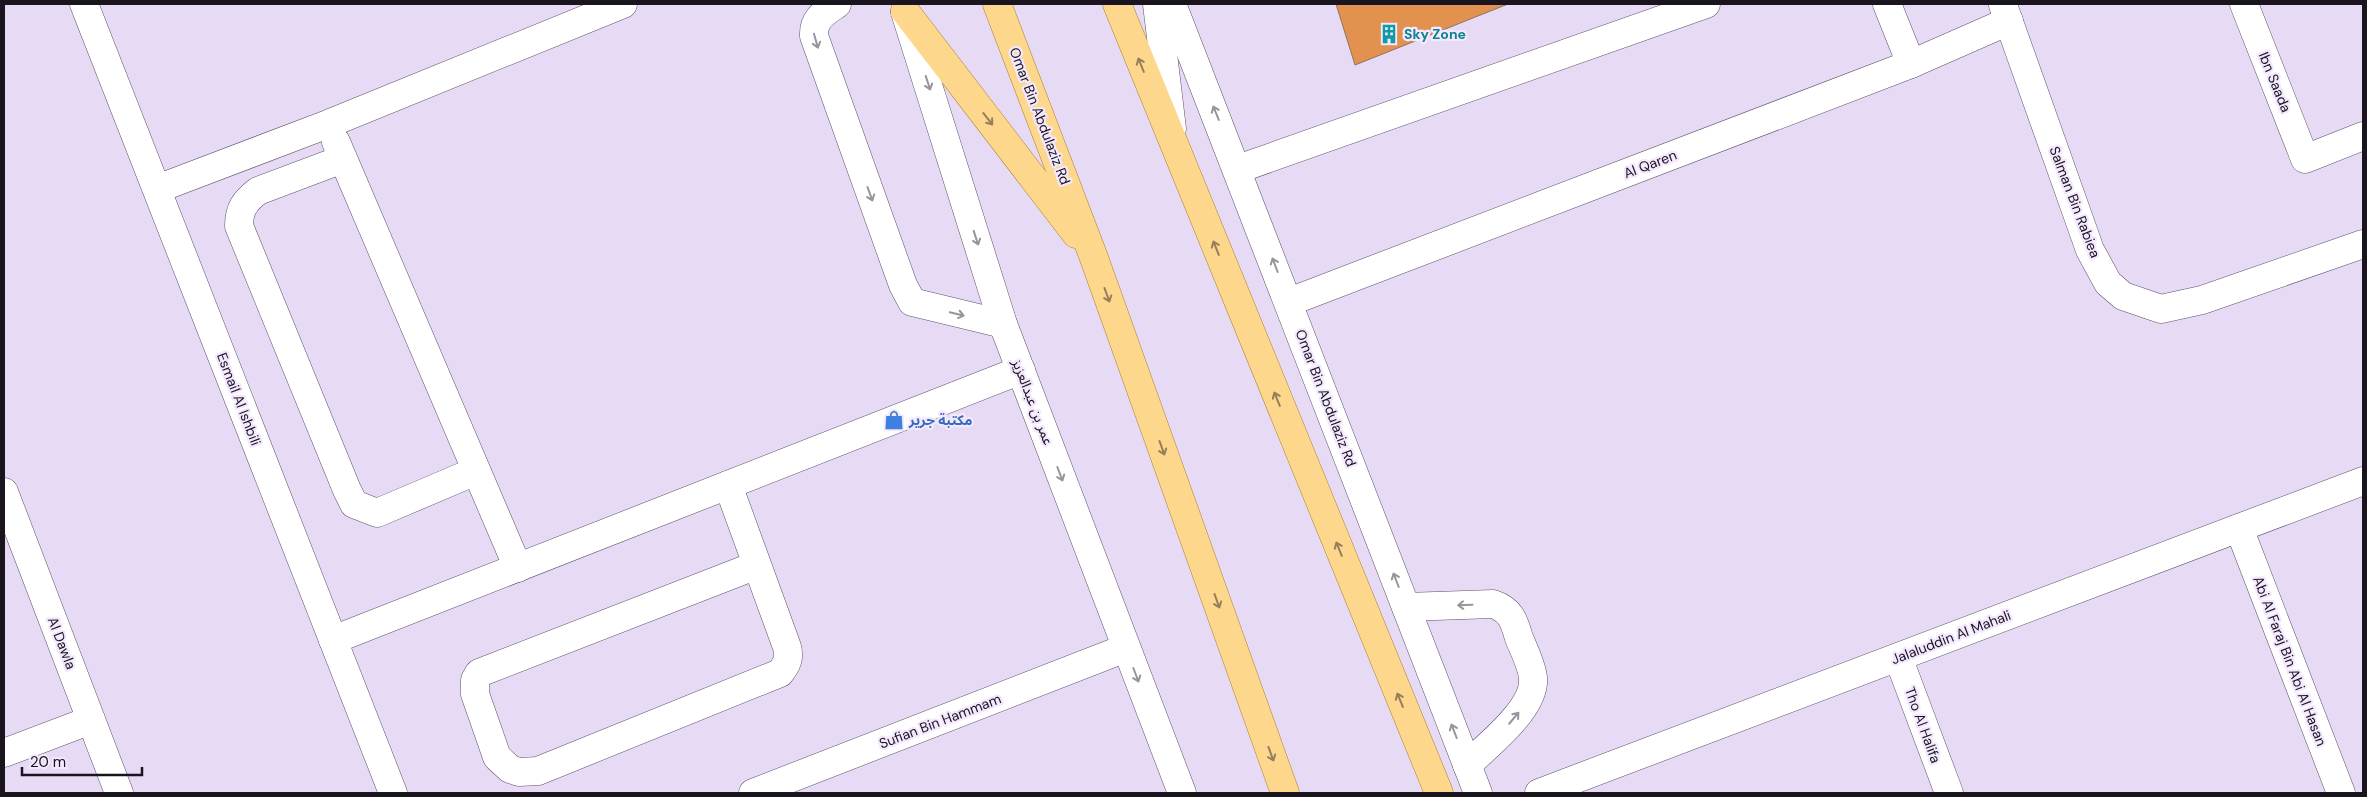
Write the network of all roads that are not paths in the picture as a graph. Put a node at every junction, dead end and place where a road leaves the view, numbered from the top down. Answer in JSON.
{"nodes":[{"id":1,"x":84,"y":4,"type":"edge"},
{"id":2,"x":624,"y":4,"type":"edge"},
{"id":3,"x":837,"y":4,"type":"edge"},
{"id":4,"x":997,"y":4,"type":"edge"},
{"id":5,"x":1116,"y":4,"type":"edge"},
{"id":6,"x":1157,"y":4,"type":"edge"},
{"id":7,"x":1172,"y":4,"type":"edge"},
{"id":8,"x":1706,"y":4,"type":"edge"},
{"id":9,"x":1887,"y":4,"type":"edge"},
{"id":10,"x":2244,"y":4,"type":"edge"},
{"id":11,"x":903,"y":7,"type":"edge"},
{"id":12,"x":2006,"y":12,"type":"edge"},
{"id":13,"x":1911,"y":64,"type":"junction"},
{"id":14,"x":328,"y":124,"type":"junction"},
{"id":15,"x":2361,"y":144,"type":"edge"},
{"id":16,"x":1174,"y":145,"type":"junction"},
{"id":17,"x":343,"y":159,"type":"junction"},
{"id":18,"x":1238,"y":169,"type":"junction"},
{"id":19,"x":157,"y":189,"type":"junction"},
{"id":20,"x":2363,"y":244,"type":"edge"},
{"id":21,"x":1094,"y":258,"type":"junction"},
{"id":22,"x":1289,"y":302,"type":"junction"},
{"id":23,"x":1003,"y":324,"type":"junction"},
{"id":24,"x":1021,"y":370,"type":"junction"},
{"id":25,"x":476,"y":471,"type":"junction"},
{"id":26,"x":2363,"y":481,"type":"edge"},
{"id":27,"x":728,"y":485,"type":"junction"},
{"id":28,"x":4,"y":492,"type":"edge"},
{"id":29,"x":2240,"y":528,"type":"junction"},
{"id":30,"x":757,"y":565,"type":"junction"},
{"id":31,"x":518,"y":568,"type":"junction"},
{"id":32,"x":1406,"y":607,"type":"junction"},
{"id":33,"x":333,"y":640,"type":"junction"},
{"id":34,"x":1126,"y":648,"type":"junction"},
{"id":35,"x":1898,"y":657,"type":"junction"},
{"id":36,"x":91,"y":720,"type":"junction"},
{"id":37,"x":4,"y":754,"type":"edge"},
{"id":38,"x":1467,"y":765,"type":"junction"},
{"id":39,"x":120,"y":793,"type":"edge"},
{"id":40,"x":393,"y":793,"type":"edge"},
{"id":41,"x":753,"y":793,"type":"edge"},
{"id":42,"x":1182,"y":793,"type":"edge"},
{"id":43,"x":1285,"y":793,"type":"edge"},
{"id":44,"x":1439,"y":793,"type":"edge"},
{"id":45,"x":1478,"y":793,"type":"edge"},
{"id":46,"x":1539,"y":793,"type":"edge"},
{"id":47,"x":1949,"y":793,"type":"edge"},
{"id":48,"x":2341,"y":793,"type":"edge"}],
"edges":[{"from":1,"to":19,"type":"street","name":"Esmail Al Ishbili"},
{"from":2,"to":14,"type":"street"},
{"from":3,"to":23,"type":"street","one_way":true},
{"from":4,"to":21,"type":"main road","name":"Omar Bin Abdulaziz Rd"},
{"from":16,"to":5,"type":"main road","one_way":true},
{"from":6,"to":16,"type":"street"},
{"from":18,"to":7,"type":"street","name":"Omar Bin Abdulaziz Rd","one_way":true},
{"from":8,"to":18,"type":"street"},
{"from":9,"to":13,"type":"street"},
{"from":10,"to":15,"type":"street","name":"Ibn Saada"},
{"from":11,"to":21,"type":"main road","one_way":true},
{"from":11,"to":23,"type":"street","name":"عمر بن عبدالعزيز","one_way":true},
{"from":12,"to":13,"type":"street","name":"Al Qaren"},
{"from":12,"to":20,"type":"street","name":"Salman Bin Rabiea"},
{"from":13,"to":22,"type":"street","name":"Al Qaren"},
{"from":14,"to":17,"type":"street"},
{"from":14,"to":19,"type":"street"},
{"from":44,"to":16,"type":"main road","one_way":true},
{"from":17,"to":25,"type":"street"},
{"from":17,"to":25,"type":"street"},
{"from":22,"to":18,"type":"street","name":"Omar Bin Abdulaziz Rd","one_way":true},
{"from":19,"to":33,"type":"street","name":"Esmail Al Ishbili"},
{"from":21,"to":43,"type":"main road","name":"Omar Bin Abdulaziz Rd","one_way":true},
{"from":32,"to":22,"type":"street","name":"Omar Bin Abdulaziz Rd","one_way":true},
{"from":23,"to":24,"type":"street","name":"عمر بن عبدالعزيز"},
{"from":24,"to":27,"type":"street"},
{"from":24,"to":34,"type":"street","name":"عمر بن عبدالعزيز","one_way":true},
{"from":25,"to":31,"type":"street"},
{"from":26,"to":29,"type":"street","name":"Jalaluddin Al Mahali"},
{"from":27,"to":30,"type":"street"},
{"from":27,"to":31,"type":"street"},
{"from":28,"to":36,"type":"street","name":"Al Dawla"},
{"from":29,"to":35,"type":"street","name":"Jalaluddin Al Mahali"},
{"from":29,"to":48,"type":"street","name":"Abi Al Faraj Bin Abi Al Hasan"},
{"from":30,"to":30,"type":"street"},
{"from":31,"to":33,"type":"street"},
{"from":38,"to":32,"type":"street","name":"Omar Bin Abdulaziz Rd","one_way":true},
{"from":38,"to":32,"type":"street","one_way":true},
{"from":33,"to":40,"type":"street","name":"Esmail Al Ishbili"},
{"from":34,"to":41,"type":"street","name":"Sufian Bin Hammam"},
{"from":34,"to":42,"type":"street","name":"عمر بن عبدالعزيز","one_way":true},
{"from":35,"to":46,"type":"street","name":"Jalaluddin Al Mahali"},
{"from":35,"to":47,"type":"street","name":"Tho Al Halifa"},
{"from":36,"to":37,"type":"street"},
{"from":36,"to":39,"type":"street","name":"Al Dawla"},
{"from":38,"to":45,"type":"street","name":"Omar Bin Abdulaziz Rd"}]}
